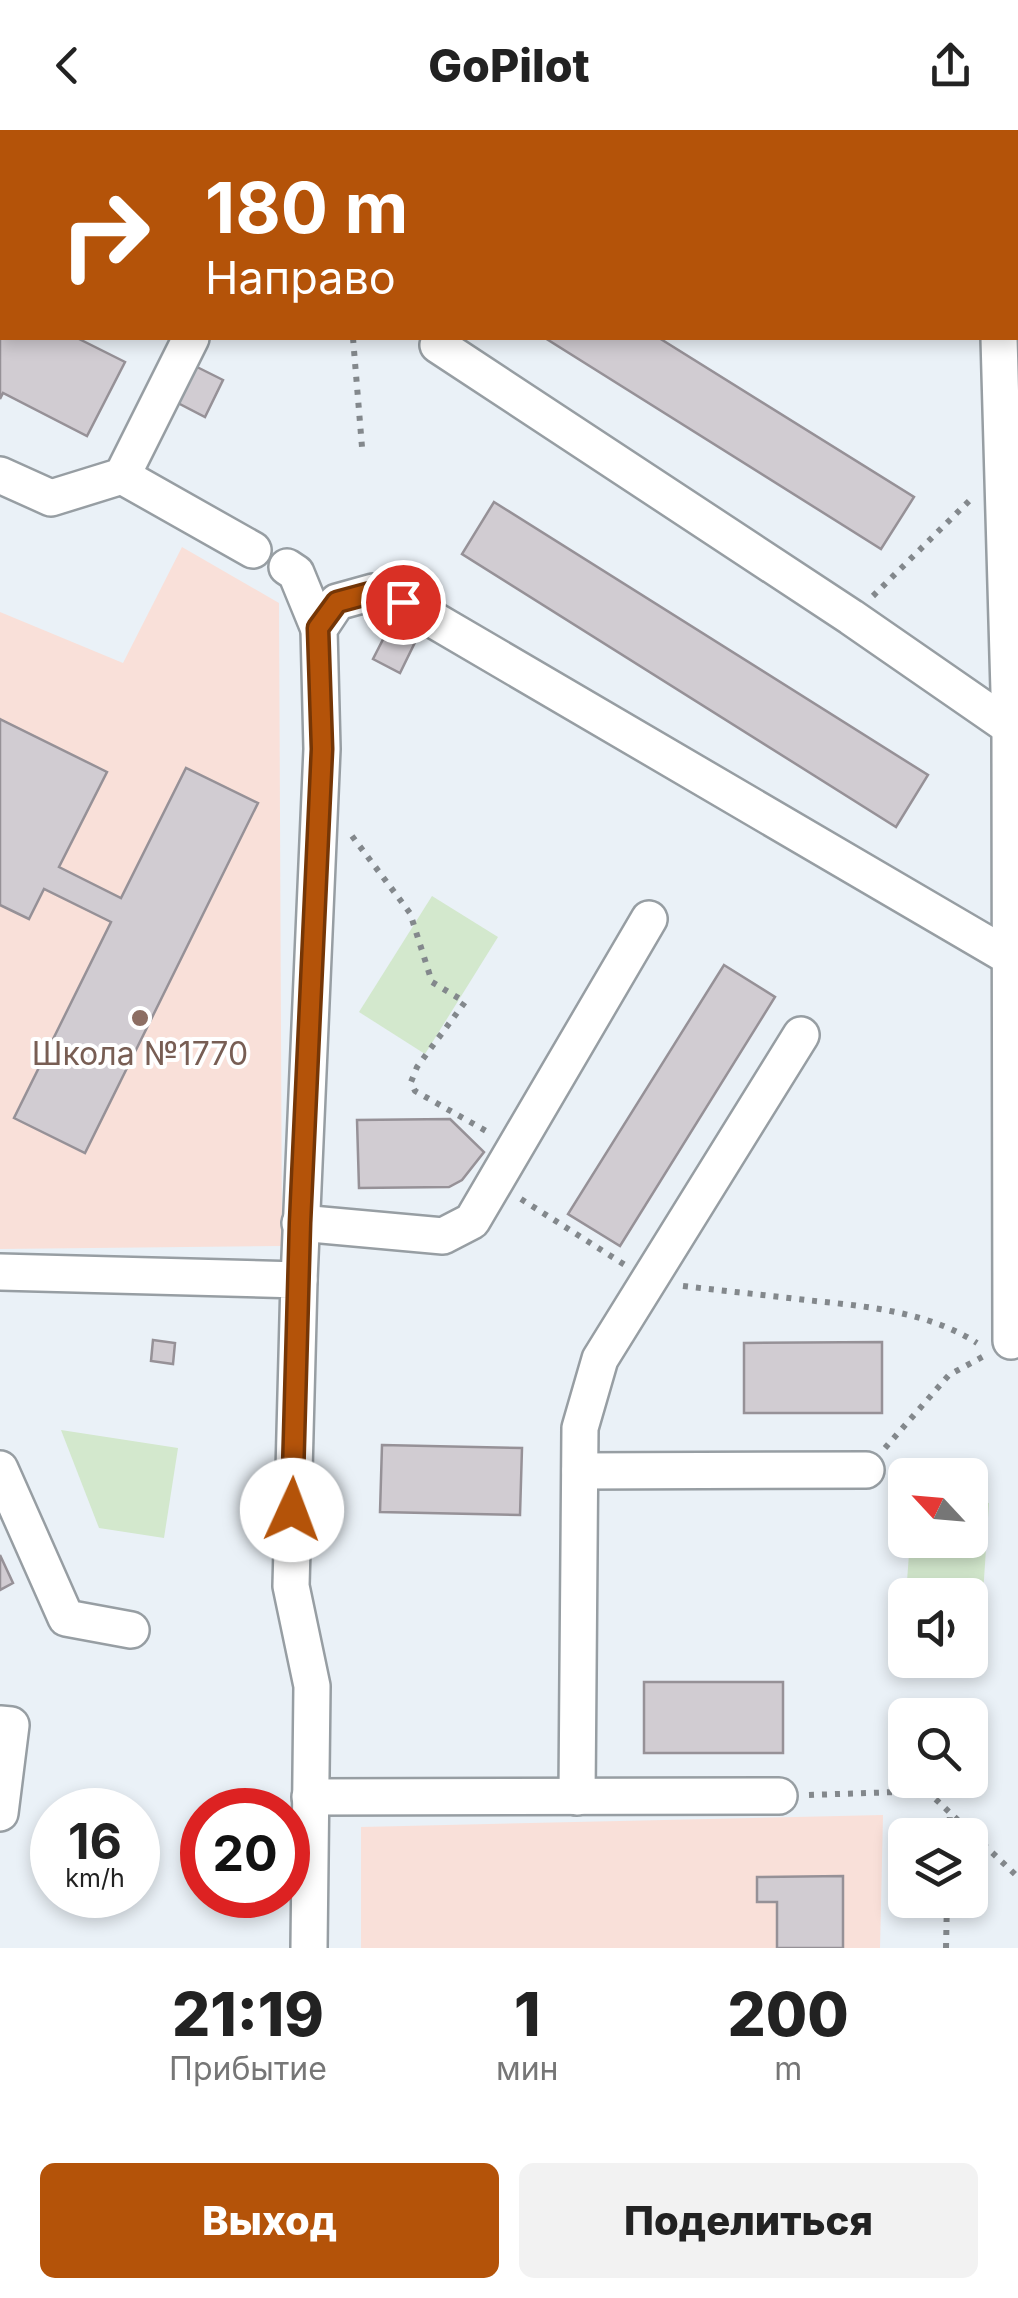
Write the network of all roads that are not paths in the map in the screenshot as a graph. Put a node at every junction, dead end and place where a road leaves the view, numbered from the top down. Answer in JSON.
{"nodes":[{"id":1,"x":190,"y":340,"type":"edge"},
{"id":2,"x":438,"y":345,"type":"dead end"},
{"id":3,"x":1006,"y":360,"type":"edge"},
{"id":4,"x":0,"y":475,"type":"edge"},
{"id":5,"x":122,"y":476,"type":"junction"},
{"id":6,"x":253,"y":550,"type":"dead end"},
{"id":7,"x":287,"y":567,"type":"dead end"},
{"id":8,"x":318,"y":628,"type":"junction"},
{"id":9,"x":1010,"y":727,"type":"junction"},
{"id":10,"x":649,"y":919,"type":"dead end"},
{"id":11,"x":1011,"y":958,"type":"junction"},
{"id":12,"x":801,"y":1035,"type":"dead end"},
{"id":13,"x":300,"y":1223,"type":"junction"},
{"id":14,"x":0,"y":1272,"type":"edge"},
{"id":15,"x":299,"y":1280,"type":"junction"},
{"id":16,"x":1012,"y":1341,"type":"dead end"},
{"id":17,"x":0,"y":1469,"type":"edge"},
{"id":18,"x":866,"y":1470,"type":"road end"},
{"id":19,"x":580,"y":1471,"type":"junction"},
{"id":20,"x":131,"y":1630,"type":"dead end"},
{"id":21,"x":0,"y":1724,"type":"edge"},
{"id":22,"x":779,"y":1796,"type":"road end"},
{"id":23,"x":310,"y":1797,"type":"joint"},
{"id":24,"x":577,"y":1797,"type":"junction"},
{"id":25,"x":0,"y":1813,"type":"edge"},
{"id":26,"x":309,"y":1918,"type":"edge"},
{"id":27,"x":309,"y":1948,"type":"edge"}],
"edges":[{"from":1,"to":5,"type":"lane"},
{"from":2,"to":9,"type":"lane"},
{"from":3,"to":9,"type":"lane"},
{"from":4,"to":5,"type":"lane"},
{"from":5,"to":6,"type":"lane"},
{"from":7,"to":8,"type":"lane"},
{"from":8,"to":11,"type":"lane"},
{"from":8,"to":13,"type":"lane"},
{"from":9,"to":11,"type":"lane"},
{"from":10,"to":13,"type":"lane"},
{"from":11,"to":16,"type":"lane"},
{"from":12,"to":19,"type":"lane"},
{"from":13,"to":15,"type":"lane"},
{"from":14,"to":15,"type":"lane"},
{"from":15,"to":23,"type":"lane"},
{"from":17,"to":20,"type":"lane"},
{"from":18,"to":19,"type":"lane"},
{"from":19,"to":24,"type":"lane"},
{"from":21,"to":25,"type":"lane"},
{"from":22,"to":24,"type":"lane"},
{"from":23,"to":24,"type":"lane"},
{"from":26,"to":27,"type":"lane"}]}
